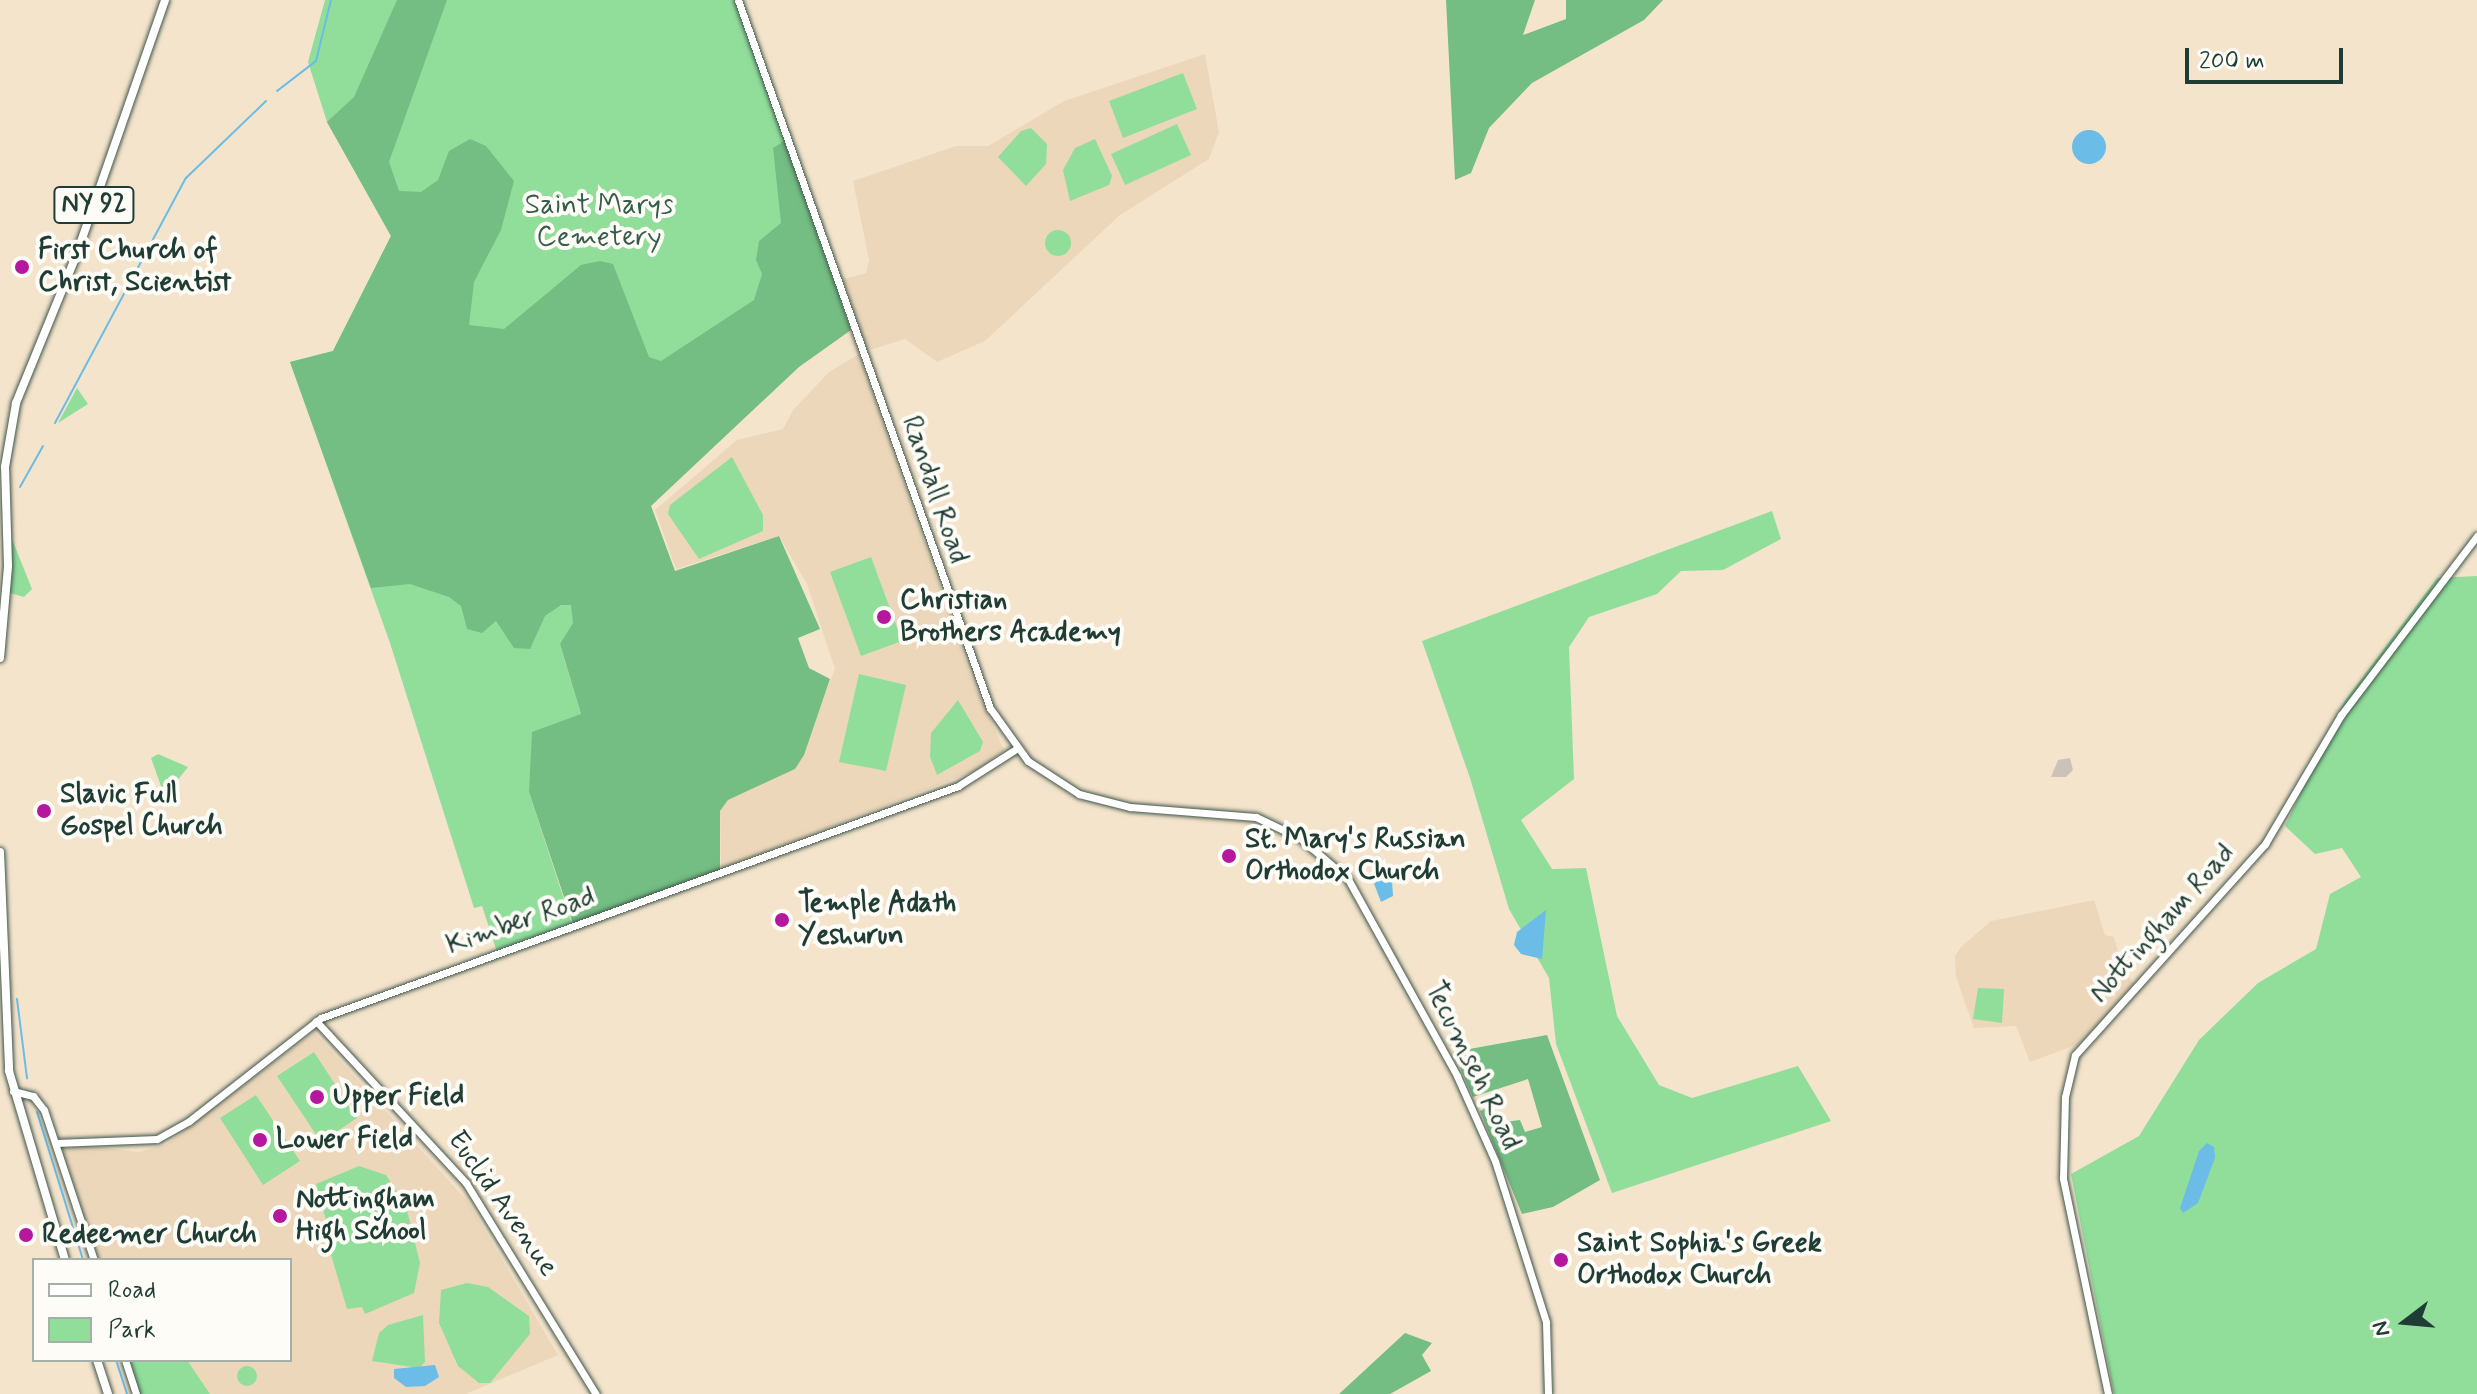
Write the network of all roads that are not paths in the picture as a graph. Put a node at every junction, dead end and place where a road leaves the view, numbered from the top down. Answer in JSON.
{"nodes":[{"id":1,"x":165,"y":0,"type":"edge"},
{"id":2,"x":738,"y":0,"type":"edge"},
{"id":3,"x":2477,"y":536,"type":"edge"},
{"id":4,"x":0,"y":658,"type":"edge"},
{"id":5,"x":1016,"y":749,"type":"junction"},
{"id":6,"x":1253,"y":817,"type":"joint"},
{"id":7,"x":0,"y":852,"type":"edge"},
{"id":8,"x":316,"y":1021,"type":"junction"},
{"id":9,"x":13,"y":1091,"type":"junction"},
{"id":10,"x":56,"y":1143,"type":"junction"},
{"id":11,"x":64,"y":1258,"type":"edge"},
{"id":12,"x":93,"y":1258,"type":"edge"},
{"id":13,"x":98,"y":1362,"type":"edge"},
{"id":14,"x":126,"y":1362,"type":"edge"},
{"id":15,"x":108,"y":1394,"type":"edge"},
{"id":16,"x":136,"y":1394,"type":"edge"},
{"id":17,"x":596,"y":1394,"type":"edge"},
{"id":18,"x":1548,"y":1394,"type":"edge"},
{"id":19,"x":2108,"y":1394,"type":"edge"}],
"edges":[{"from":1,"to":4,"type":"main road","number":"NY 92"},
{"from":2,"to":5,"type":"street","name":"Randall Road"},
{"from":3,"to":19,"type":"street","name":"Nottingham Road"},
{"from":5,"to":6,"type":"street","name":"Randall Road"},
{"from":5,"to":8,"type":"street","name":"Kimber Road"},
{"from":6,"to":18,"type":"street","name":"Tecumseh Road"},
{"from":7,"to":9,"type":"main road"},
{"from":8,"to":10,"type":"street","name":"Kimber Road"},
{"from":8,"to":17,"type":"street","name":"Euclid Avenue"},
{"from":9,"to":10,"type":"street"},
{"from":9,"to":11,"type":"main road"},
{"from":10,"to":12,"type":"street"},
{"from":13,"to":15,"type":"main road"},
{"from":14,"to":16,"type":"street"}]}
